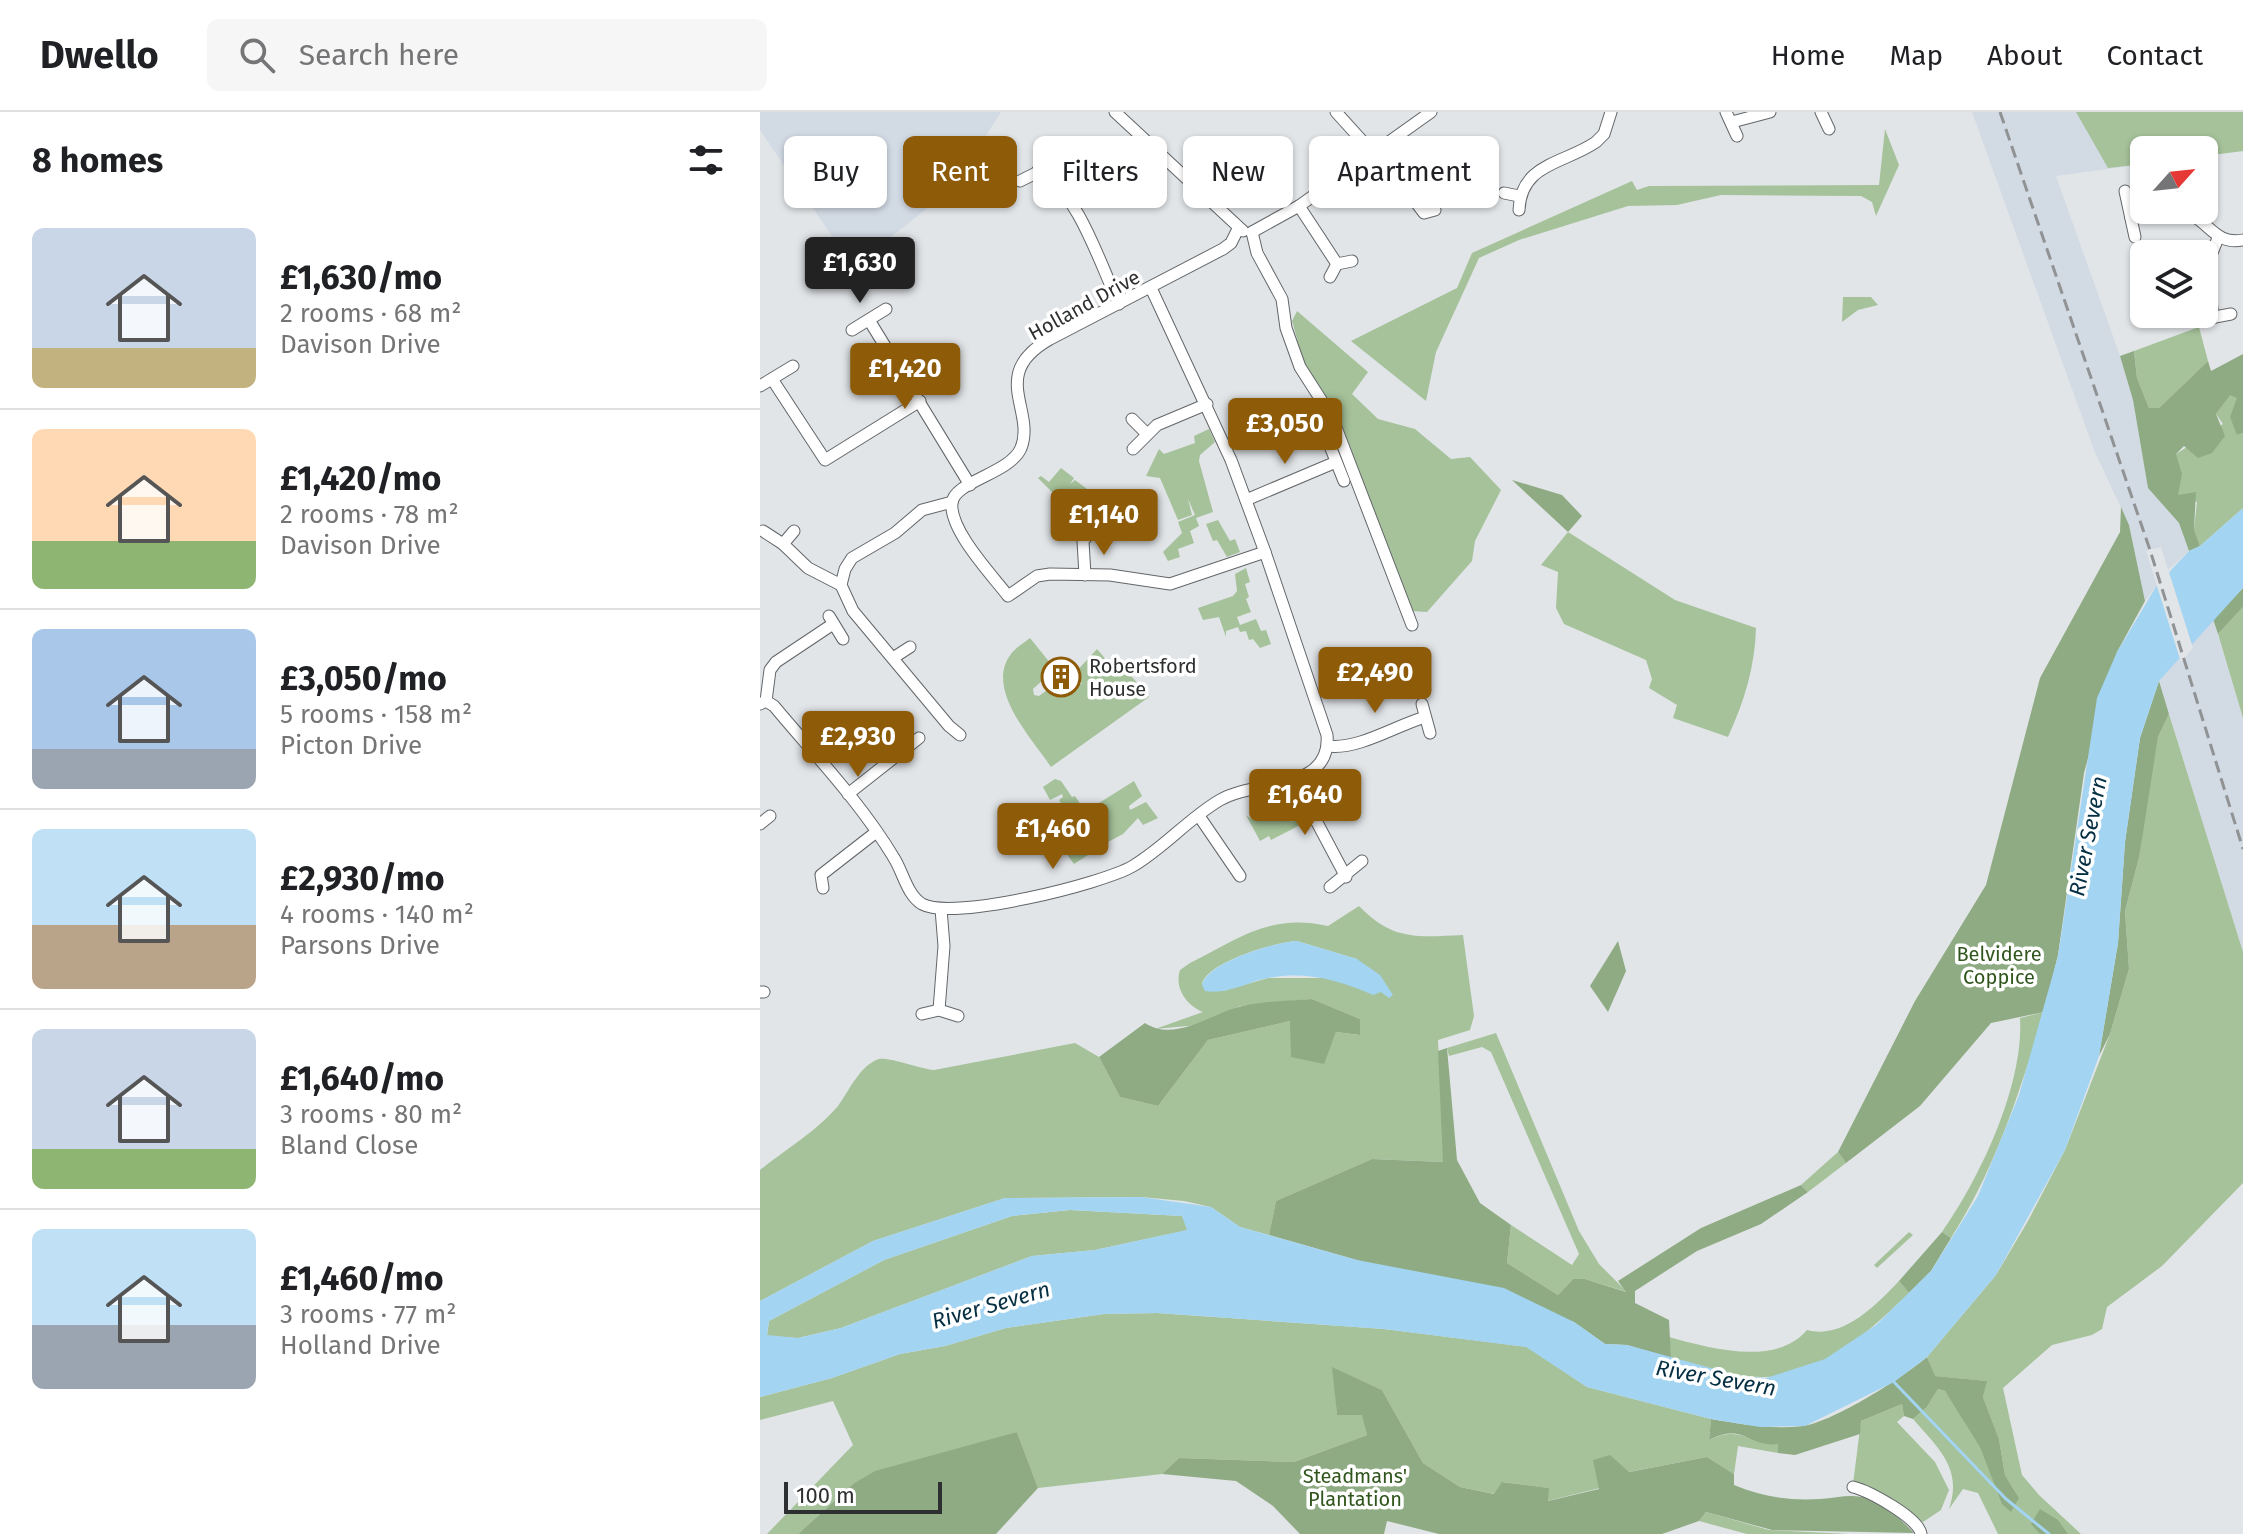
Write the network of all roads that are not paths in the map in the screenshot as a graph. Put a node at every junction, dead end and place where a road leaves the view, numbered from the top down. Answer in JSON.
{"nodes":[{"id":1,"x":1115,"y":112,"type":"edge"},
{"id":2,"x":1431,"y":112,"type":"edge"},
{"id":3,"x":1611,"y":112,"type":"edge"},
{"id":4,"x":1770,"y":112,"type":"edge"},
{"id":5,"x":1821,"y":112,"type":"edge"},
{"id":6,"x":1332,"y":114,"type":"edge"},
{"id":7,"x":1729,"y":117,"type":"edge"},
{"id":8,"x":1829,"y":129,"type":"dead end"},
{"id":9,"x":1357,"y":136,"type":"edge"},
{"id":10,"x":1399,"y":136,"type":"edge"},
{"id":11,"x":1737,"y":136,"type":"dead end"},
{"id":12,"x":1033,"y":173,"type":"edge"},
{"id":13,"x":1020,"y":181,"type":"dead end"},
{"id":14,"x":2125,"y":191,"type":"dead end"},
{"id":15,"x":1504,"y":193,"type":"dead end"},
{"id":16,"x":1519,"y":196,"type":"junction"},
{"id":17,"x":1309,"y":199,"type":"edge"},
{"id":18,"x":1299,"y":206,"type":"junction"},
{"id":19,"x":1072,"y":208,"type":"edge"},
{"id":20,"x":1420,"y":208,"type":"edge"},
{"id":21,"x":1519,"y":210,"type":"dead end"},
{"id":22,"x":2130,"y":214,"type":"edge"},
{"id":23,"x":1426,"y":215,"type":"dead end"},
{"id":24,"x":2132,"y":224,"type":"edge"},
{"id":25,"x":2202,"y":224,"type":"edge"},
{"id":26,"x":1238,"y":229,"type":"junction"},
{"id":27,"x":1252,"y":232,"type":"junction"},
{"id":28,"x":2135,"y":237,"type":"dead end"},
{"id":29,"x":2218,"y":238,"type":"joint"},
{"id":30,"x":2243,"y":240,"type":"edge"},
{"id":31,"x":1352,"y":261,"type":"dead end"},
{"id":32,"x":1337,"y":264,"type":"junction"},
{"id":33,"x":1330,"y":277,"type":"dead end"},
{"id":34,"x":1151,"y":288,"type":"junction"},
{"id":35,"x":1119,"y":304,"type":"junction"},
{"id":36,"x":886,"y":309,"type":"dead end"},
{"id":37,"x":2231,"y":314,"type":"dead end"},
{"id":38,"x":2218,"y":317,"type":"edge"},
{"id":39,"x":869,"y":320,"type":"junction"},
{"id":40,"x":852,"y":330,"type":"dead end"},
{"id":41,"x":793,"y":366,"type":"dead end"},
{"id":42,"x":772,"y":379,"type":"junction"},
{"id":43,"x":760,"y":386,"type":"edge"},
{"id":44,"x":920,"y":401,"type":"junction"},
{"id":45,"x":1207,"y":404,"type":"junction"},
{"id":46,"x":1132,"y":419,"type":"dead end"},
{"id":47,"x":1146,"y":433,"type":"junction"},
{"id":48,"x":1330,"y":446,"type":"dead end"},
{"id":49,"x":1133,"y":449,"type":"dead end"},
{"id":50,"x":1336,"y":462,"type":"junction"},
{"id":51,"x":1344,"y":481,"type":"dead end"},
{"id":52,"x":970,"y":485,"type":"junction"},
{"id":53,"x":1246,"y":500,"type":"junction"},
{"id":54,"x":952,"y":502,"type":"junction"},
{"id":55,"x":1102,"y":518,"type":"dead end"},
{"id":56,"x":1069,"y":520,"type":"dead end"},
{"id":57,"x":763,"y":531,"type":"dead end"},
{"id":58,"x":794,"y":531,"type":"dead end"},
{"id":59,"x":1087,"y":534,"type":"junction"},
{"id":60,"x":783,"y":544,"type":"junction"},
{"id":61,"x":1265,"y":552,"type":"junction"},
{"id":62,"x":1085,"y":575,"type":"junction"},
{"id":63,"x":841,"y":585,"type":"junction"},
{"id":64,"x":1412,"y":625,"type":"dead end"},
{"id":65,"x":843,"y":639,"type":"dead end"},
{"id":66,"x":910,"y":647,"type":"dead end"},
{"id":67,"x":893,"y":658,"type":"junction"},
{"id":68,"x":763,"y":703,"type":"edge"},
{"id":69,"x":1422,"y":704,"type":"dead end"},
{"id":70,"x":1425,"y":717,"type":"junction"},
{"id":71,"x":1430,"y":733,"type":"dead end"},
{"id":72,"x":960,"y":735,"type":"dead end"},
{"id":73,"x":919,"y":738,"type":"dead end"},
{"id":74,"x":1328,"y":746,"type":"junction"},
{"id":75,"x":1295,"y":781,"type":"junction"},
{"id":76,"x":848,"y":794,"type":"junction"},
{"id":77,"x":1199,"y":816,"type":"junction"},
{"id":78,"x":875,"y":833,"type":"junction"},
{"id":79,"x":1362,"y":861,"type":"dead end"},
{"id":80,"x":1240,"y":876,"type":"dead end"},
{"id":81,"x":1346,"y":877,"type":"junction"},
{"id":82,"x":1330,"y":887,"type":"dead end"},
{"id":83,"x":823,"y":888,"type":"dead end"},
{"id":84,"x":941,"y":909,"type":"junction"},
{"id":85,"x":939,"y":1010,"type":"junction"},
{"id":86,"x":922,"y":1014,"type":"dead end"},
{"id":87,"x":958,"y":1016,"type":"dead end"},
{"id":88,"x":1853,"y":1487,"type":"dead end"},
{"id":89,"x":1921,"y":1534,"type":"edge"}],
"edges":[{"from":1,"to":26,"type":"street"},
{"from":2,"to":10,"type":"street"},
{"from":3,"to":16,"type":"street"},
{"from":4,"to":7,"type":"street"},
{"from":5,"to":8,"type":"street"},
{"from":6,"to":9,"type":"street"},
{"from":7,"to":11,"type":"street"},
{"from":12,"to":13,"type":"street"},
{"from":14,"to":22,"type":"street"},
{"from":15,"to":16,"type":"street"},
{"from":16,"to":21,"type":"street"},
{"from":17,"to":18,"type":"street"},
{"from":18,"to":27,"type":"street"},
{"from":18,"to":32,"type":"street"},
{"from":19,"to":35,"type":"street"},
{"from":20,"to":23,"type":"street"},
{"from":24,"to":28,"type":"street"},
{"from":25,"to":29,"type":"street"},
{"from":26,"to":27,"type":"street"},
{"from":26,"to":34,"type":"street","name":"Holland Drive"},
{"from":27,"to":64,"type":"street"},
{"from":29,"to":30,"type":"street"},
{"from":31,"to":32,"type":"street"},
{"from":32,"to":33,"type":"street"},
{"from":34,"to":35,"type":"street","name":"Holland Drive"},
{"from":34,"to":45,"type":"street"},
{"from":35,"to":52,"type":"street","name":"Holland Drive"},
{"from":36,"to":39,"type":"street"},
{"from":37,"to":38,"type":"street"},
{"from":39,"to":40,"type":"street"},
{"from":39,"to":44,"type":"street"},
{"from":41,"to":42,"type":"street"},
{"from":42,"to":43,"type":"street"},
{"from":42,"to":44,"type":"street"},
{"from":44,"to":52,"type":"street"},
{"from":45,"to":47,"type":"street"},
{"from":45,"to":53,"type":"street"},
{"from":46,"to":47,"type":"street"},
{"from":47,"to":49,"type":"street"},
{"from":48,"to":50,"type":"street"},
{"from":50,"to":51,"type":"street"},
{"from":50,"to":53,"type":"street"},
{"from":52,"to":54,"type":"street","name":"Holland Drive"},
{"from":53,"to":61,"type":"street"},
{"from":54,"to":62,"type":"street"},
{"from":54,"to":63,"type":"street"},
{"from":55,"to":59,"type":"street"},
{"from":56,"to":59,"type":"street"},
{"from":57,"to":60,"type":"street"},
{"from":58,"to":60,"type":"street"},
{"from":59,"to":62,"type":"street"},
{"from":60,"to":63,"type":"street"},
{"from":61,"to":62,"type":"street"},
{"from":61,"to":74,"type":"street"},
{"from":63,"to":67,"type":"street"},
{"from":65,"to":68,"type":"street"},
{"from":66,"to":67,"type":"street"},
{"from":67,"to":72,"type":"street"},
{"from":68,"to":76,"type":"street"},
{"from":69,"to":70,"type":"street"},
{"from":70,"to":71,"type":"street"},
{"from":70,"to":74,"type":"street"},
{"from":73,"to":76,"type":"street"},
{"from":74,"to":75,"type":"street"},
{"from":75,"to":77,"type":"street"},
{"from":75,"to":81,"type":"street"},
{"from":76,"to":78,"type":"street"},
{"from":77,"to":80,"type":"street"},
{"from":77,"to":84,"type":"street"},
{"from":78,"to":83,"type":"street"},
{"from":78,"to":84,"type":"street"},
{"from":79,"to":81,"type":"street"},
{"from":81,"to":82,"type":"street"},
{"from":84,"to":85,"type":"street"},
{"from":85,"to":86,"type":"street"},
{"from":85,"to":87,"type":"street"},
{"from":88,"to":89,"type":"street"}]}
